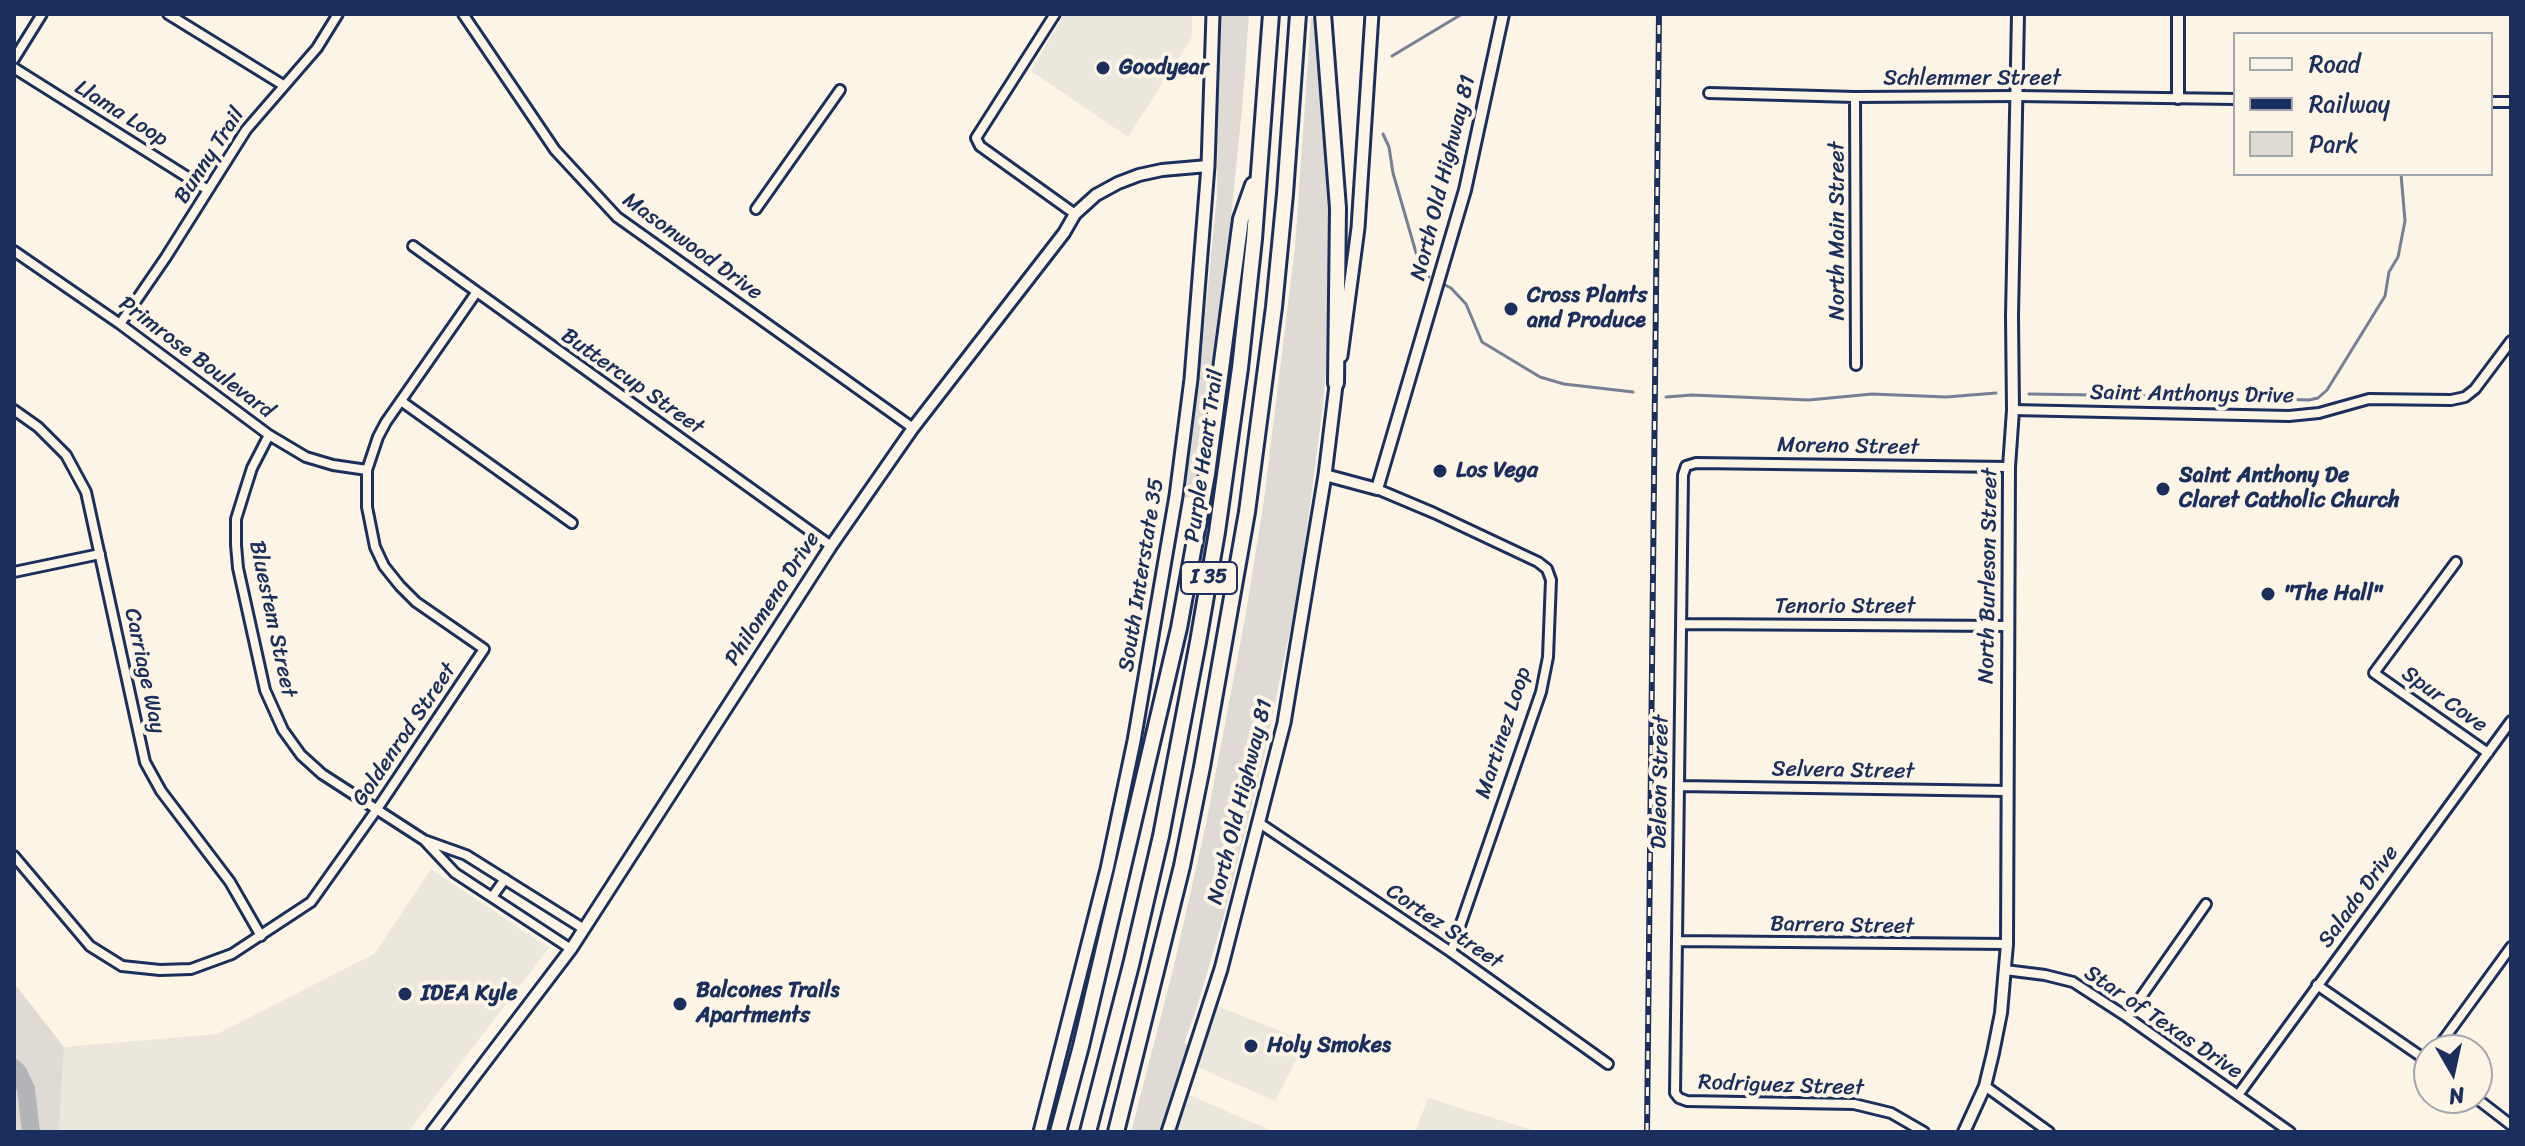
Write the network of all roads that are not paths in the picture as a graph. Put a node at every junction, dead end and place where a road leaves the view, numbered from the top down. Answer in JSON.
{"nodes":[{"id":1,"x":42,"y":14,"type":"edge"},
{"id":2,"x":168,"y":14,"type":"edge"},
{"id":3,"x":338,"y":14,"type":"edge"},
{"id":4,"x":463,"y":14,"type":"edge"},
{"id":5,"x":1055,"y":14,"type":"edge"},
{"id":6,"x":1213,"y":14,"type":"edge"},
{"id":7,"x":1271,"y":14,"type":"edge"},
{"id":8,"x":1298,"y":14,"type":"edge"},
{"id":9,"x":1323,"y":14,"type":"edge"},
{"id":10,"x":1372,"y":14,"type":"edge"},
{"id":11,"x":1503,"y":14,"type":"edge"},
{"id":12,"x":2018,"y":14,"type":"edge"},
{"id":13,"x":2178,"y":14,"type":"edge"},
{"id":14,"x":14,"y":59,"type":"edge"},
{"id":15,"x":14,"y":68,"type":"edge"},
{"id":16,"x":283,"y":85,"type":"junction"},
{"id":17,"x":840,"y":90,"type":"dead end"},
{"id":18,"x":1709,"y":93,"type":"dead end"},
{"id":19,"x":2017,"y":96,"type":"junction"},
{"id":20,"x":1855,"y":97,"type":"junction"},
{"id":21,"x":2178,"y":98,"type":"junction"},
{"id":22,"x":2233,"y":99,"type":"edge"},
{"id":23,"x":1208,"y":166,"type":"junction"},
{"id":24,"x":1260,"y":166,"type":"junction"},
{"id":25,"x":208,"y":190,"type":"junction"},
{"id":26,"x":756,"y":209,"type":"dead end"},
{"id":27,"x":1075,"y":214,"type":"junction"},
{"id":28,"x":413,"y":246,"type":"dead end"},
{"id":29,"x":14,"y":251,"type":"edge"},
{"id":30,"x":476,"y":293,"type":"junction"},
{"id":31,"x":120,"y":324,"type":"junction"},
{"id":32,"x":2511,"y":341,"type":"edge"},
{"id":33,"x":1856,"y":365,"type":"dead end"},
{"id":34,"x":1336,"y":383,"type":"junction"},
{"id":35,"x":401,"y":401,"type":"junction"},
{"id":36,"x":14,"y":410,"type":"edge"},
{"id":37,"x":2013,"y":410,"type":"junction"},
{"id":38,"x":913,"y":428,"type":"junction"},
{"id":39,"x":269,"y":435,"type":"junction"},
{"id":40,"x":1686,"y":466,"type":"joint"},
{"id":41,"x":2009,"y":467,"type":"junction"},
{"id":42,"x":367,"y":470,"type":"junction"},
{"id":43,"x":1325,"y":475,"type":"junction"},
{"id":44,"x":1377,"y":489,"type":"junction"},
{"id":45,"x":572,"y":523,"type":"dead end"},
{"id":46,"x":831,"y":546,"type":"junction"},
{"id":47,"x":100,"y":554,"type":"junction"},
{"id":48,"x":2456,"y":562,"type":"dead end"},
{"id":49,"x":14,"y":572,"type":"edge"},
{"id":50,"x":1682,"y":624,"type":"junction"},
{"id":51,"x":2008,"y":626,"type":"junction"},
{"id":52,"x":2511,"y":721,"type":"edge"},
{"id":53,"x":2488,"y":753,"type":"junction"},
{"id":54,"x":1679,"y":786,"type":"junction"},
{"id":55,"x":2007,"y":791,"type":"junction"},
{"id":56,"x":377,"y":809,"type":"junction"},
{"id":57,"x":1258,"y":822,"type":"junction"},
{"id":58,"x":424,"y":840,"type":"junction"},
{"id":59,"x":14,"y":856,"type":"edge"},
{"id":60,"x":505,"y":879,"type":"junction"},
{"id":61,"x":492,"y":897,"type":"junction"},
{"id":62,"x":2206,"y":904,"type":"dead end"},
{"id":63,"x":584,"y":929,"type":"junction"},
{"id":64,"x":261,"y":936,"type":"junction"},
{"id":65,"x":1677,"y":941,"type":"junction"},
{"id":66,"x":2007,"y":944,"type":"junction"},
{"id":67,"x":2511,"y":947,"type":"edge"},
{"id":68,"x":571,"y":949,"type":"junction"},
{"id":69,"x":1451,"y":952,"type":"junction"},
{"id":70,"x":2005,"y":970,"type":"junction"},
{"id":71,"x":2317,"y":985,"type":"junction"},
{"id":72,"x":2127,"y":1017,"type":"junction"},
{"id":73,"x":2448,"y":1034,"type":"edge"},
{"id":74,"x":2413,"y":1050,"type":"edge"},
{"id":75,"x":1608,"y":1064,"type":"dead end"},
{"id":76,"x":1985,"y":1086,"type":"junction"},
{"id":77,"x":2238,"y":1095,"type":"junction"},
{"id":78,"x":1679,"y":1098,"type":"joint"},
{"id":79,"x":2493,"y":1111,"type":"edge"},
{"id":80,"x":2511,"y":1125,"type":"edge"},
{"id":81,"x":432,"y":1132,"type":"edge"},
{"id":82,"x":1040,"y":1132,"type":"edge"},
{"id":83,"x":1058,"y":1132,"type":"edge"},
{"id":84,"x":1088,"y":1132,"type":"edge"},
{"id":85,"x":1116,"y":1132,"type":"edge"},
{"id":86,"x":1168,"y":1132,"type":"edge"},
{"id":87,"x":1924,"y":1132,"type":"edge"},
{"id":88,"x":1964,"y":1132,"type":"edge"},
{"id":89,"x":2049,"y":1132,"type":"edge"},
{"id":90,"x":2290,"y":1132,"type":"edge"}],
"edges":[{"from":1,"to":14,"type":"street"},
{"from":2,"to":16,"type":"street"},
{"from":3,"to":16,"type":"street","name":"Bunny Trail"},
{"from":4,"to":38,"type":"street","name":"Masonwood Drive"},
{"from":5,"to":27,"type":"street"},
{"from":6,"to":23,"type":"main road","name":"South Interstate 35"},
{"from":7,"to":24,"type":"highway","name":"Purple Heart Trail","number":"I 35"},
{"from":8,"to":85,"type":"highway","number":"I 35"},
{"from":9,"to":34,"type":"highway"},
{"from":10,"to":34,"type":"main road"},
{"from":11,"to":44,"type":"street","name":"North Old Highway 81"},
{"from":12,"to":19,"type":"street","name":"North Burleson Street"},
{"from":13,"to":21,"type":"street"},
{"from":15,"to":25,"type":"street","name":"Llama Loop"},
{"from":16,"to":25,"type":"street","name":"Bunny Trail"},
{"from":17,"to":26,"type":"street"},
{"from":18,"to":20,"type":"street","name":"Schlemmer Street"},
{"from":19,"to":20,"type":"street","name":"Schlemmer Street"},
{"from":19,"to":21,"type":"street","name":"Schlemmer Street"},
{"from":19,"to":37,"type":"street","name":"North Burleson Street"},
{"from":20,"to":33,"type":"street","name":"North Main Street"},
{"from":21,"to":22,"type":"street","name":"Schlemmer Street"},
{"from":23,"to":27,"type":"street","name":"Philomena Drive"},
{"from":23,"to":82,"type":"main road","name":"South Interstate 35"},
{"from":24,"to":83,"type":"highway"},
{"from":24,"to":84,"type":"highway","name":"Purple Heart Trail","number":"I 35"},
{"from":25,"to":31,"type":"street","name":"Bunny Trail"},
{"from":27,"to":38,"type":"street","name":"Philomena Drive"},
{"from":28,"to":30,"type":"street","name":"Buttercup Street"},
{"from":29,"to":31,"type":"street","name":"Primrose Boulevard"},
{"from":30,"to":35,"type":"street","name":"Goldenrod Street"},
{"from":30,"to":46,"type":"street","name":"Buttercup Street"},
{"from":31,"to":39,"type":"street","name":"Primrose Boulevard"},
{"from":32,"to":37,"type":"street","name":"Saint Anthonys Drive"},
{"from":34,"to":43,"type":"main road"},
{"from":35,"to":42,"type":"street","name":"Goldenrod Street"},
{"from":35,"to":45,"type":"street"},
{"from":36,"to":47,"type":"street","name":"Carriage Way"},
{"from":37,"to":41,"type":"street","name":"North Burleson Street"},
{"from":38,"to":46,"type":"street","name":"Philomena Drive"},
{"from":39,"to":42,"type":"street","name":"Primrose Boulevard"},
{"from":39,"to":56,"type":"street","name":"Bluestem Street"},
{"from":40,"to":41,"type":"street","name":"Moreno Street"},
{"from":40,"to":50,"type":"street","name":"Deleon Street"},
{"from":41,"to":51,"type":"street","name":"North Burleson Street"},
{"from":42,"to":56,"type":"street","name":"Goldenrod Street"},
{"from":43,"to":44,"type":"street","name":"Martinez Loop"},
{"from":43,"to":57,"type":"main road","name":"North Old Highway 81"},
{"from":44,"to":69,"type":"street","name":"Martinez Loop"},
{"from":46,"to":63,"type":"street","name":"Philomena Drive"},
{"from":47,"to":49,"type":"street"},
{"from":47,"to":64,"type":"street","name":"Carriage Way"},
{"from":48,"to":53,"type":"street","name":"Spur Cove"},
{"from":50,"to":51,"type":"street","name":"Tenorio Street"},
{"from":50,"to":54,"type":"street","name":"Deleon Street"},
{"from":51,"to":55,"type":"street","name":"North Burleson Street"},
{"from":52,"to":53,"type":"street","name":"Salado Drive"},
{"from":53,"to":71,"type":"street","name":"Salado Drive"},
{"from":54,"to":55,"type":"street","name":"Selvera Street"},
{"from":54,"to":65,"type":"street","name":"Deleon Street"},
{"from":55,"to":66,"type":"street","name":"North Burleson Street"},
{"from":56,"to":58,"type":"street","name":"Bluestem Street"},
{"from":56,"to":64,"type":"street","name":"Goldenrod Street"},
{"from":57,"to":69,"type":"street","name":"Cortez Street"},
{"from":57,"to":86,"type":"main road","name":"North Old Highway 81"},
{"from":58,"to":60,"type":"street","name":"Bluestem Street"},
{"from":58,"to":61,"type":"street","name":"Bluestem Street"},
{"from":59,"to":64,"type":"street","name":"Goldenrod Street"},
{"from":60,"to":61,"type":"street"},
{"from":60,"to":63,"type":"street","name":"Bluestem Street"},
{"from":61,"to":68,"type":"street","name":"Bluestem Street"},
{"from":62,"to":72,"type":"street"},
{"from":63,"to":68,"type":"street","name":"Philomena Drive"},
{"from":65,"to":66,"type":"street","name":"Barrera Street"},
{"from":65,"to":78,"type":"street","name":"Deleon Street"},
{"from":66,"to":70,"type":"street","name":"North Burleson Street"},
{"from":67,"to":73,"type":"street"},
{"from":68,"to":81,"type":"street","name":"Philomena Drive"},
{"from":69,"to":75,"type":"street","name":"Cortez Street"},
{"from":70,"to":72,"type":"street","name":"Star of Texas Drive"},
{"from":70,"to":76,"type":"street","name":"North Burleson Street"},
{"from":71,"to":74,"type":"street"},
{"from":71,"to":77,"type":"street","name":"Salado Drive"},
{"from":72,"to":77,"type":"street","name":"Star of Texas Drive"},
{"from":76,"to":88,"type":"street","name":"North Burleson Street"},
{"from":76,"to":89,"type":"street"},
{"from":77,"to":90,"type":"street","name":"Star of Texas Drive"},
{"from":78,"to":87,"type":"street","name":"Rodriguez Street"},
{"from":79,"to":80,"type":"street"}]}
